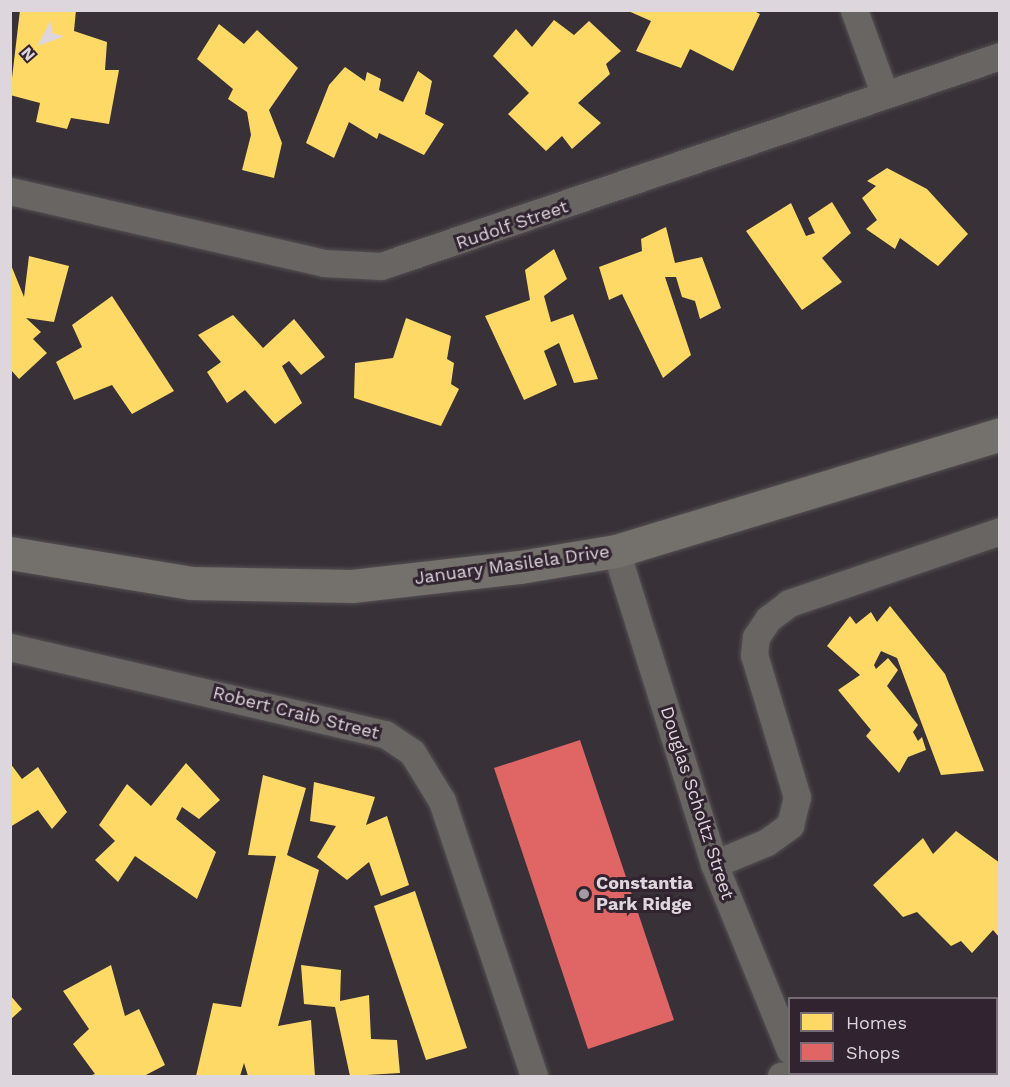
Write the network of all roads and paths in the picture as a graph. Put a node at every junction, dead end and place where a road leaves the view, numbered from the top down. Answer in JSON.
{"nodes":[{"id":1,"x":854,"y":10,"type":"edge"},
{"id":2,"x":999,"y":56,"type":"edge"},
{"id":3,"x":885,"y":95,"type":"junction"},
{"id":4,"x":10,"y":191,"type":"edge"},
{"id":5,"x":999,"y":434,"type":"edge"},
{"id":6,"x":999,"y":531,"type":"edge"},
{"id":7,"x":616,"y":551,"type":"junction"},
{"id":8,"x":10,"y":553,"type":"edge"},
{"id":9,"x":10,"y":647,"type":"edge"},
{"id":10,"x":714,"y":864,"type":"junction"},
{"id":11,"x":788,"y":1048,"type":"edge"},
{"id":12,"x":799,"y":1075,"type":"edge"},
{"id":13,"x":534,"y":1077,"type":"edge"},
{"id":14,"x":781,"y":1077,"type":"edge"}],
"edges":[{"from":1,"to":3,"type":"street"},
{"from":2,"to":3,"type":"street","name":"Rudolf Street"},
{"from":3,"to":4,"type":"street","name":"Rudolf Street"},
{"from":5,"to":7,"type":"main road","name":"January Masilela Drive"},
{"from":6,"to":10,"type":"street"},
{"from":7,"to":8,"type":"main road","name":"January Masilela Drive"},
{"from":7,"to":10,"type":"street","name":"Douglas Scholtz Street"},
{"from":9,"to":13,"type":"street","name":"Robert Craib Street"},
{"from":10,"to":11,"type":"street","name":"Douglas Scholtz Street"},
{"from":12,"to":14,"type":"street"}]}
